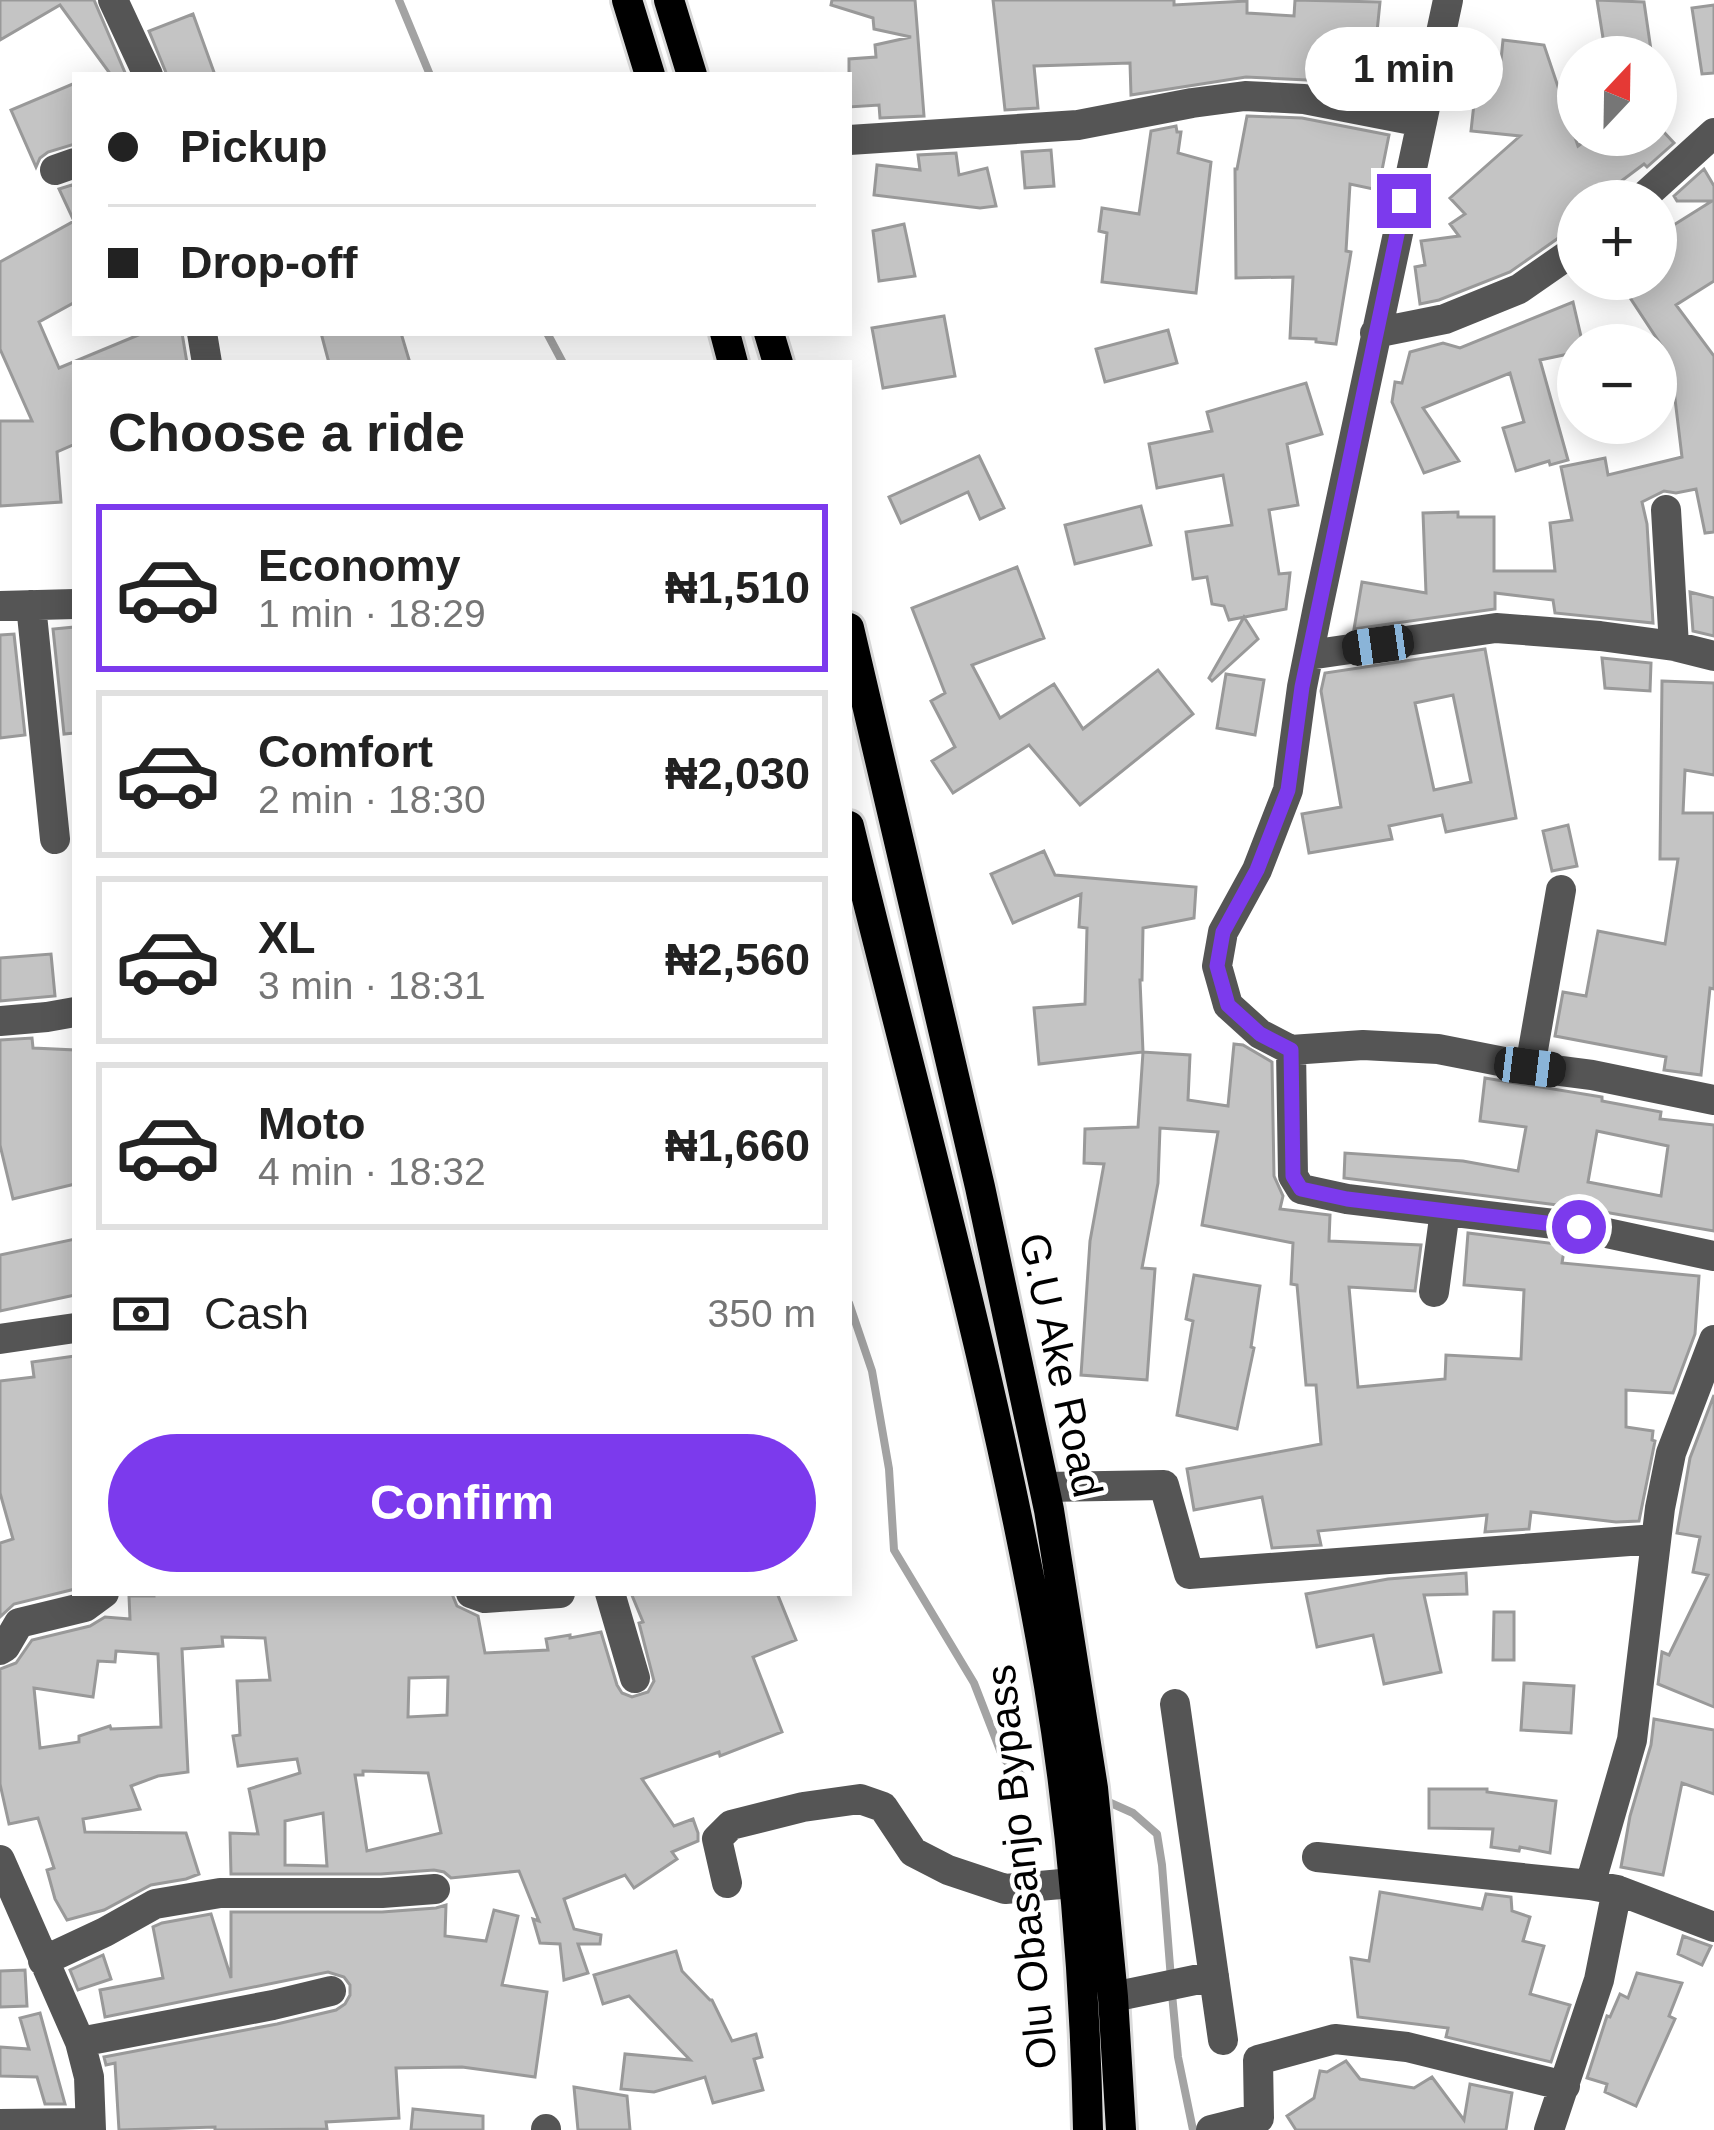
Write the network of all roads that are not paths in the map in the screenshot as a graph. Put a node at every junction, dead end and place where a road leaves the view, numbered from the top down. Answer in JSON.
{"nodes":[{"id":1,"x":113,"y":0,"type":"edge"},
{"id":2,"x":627,"y":0,"type":"edge"},
{"id":3,"x":669,"y":0,"type":"edge"},
{"id":4,"x":1448,"y":0,"type":"edge"},
{"id":5,"x":147,"y":72,"type":"edge"},
{"id":6,"x":649,"y":72,"type":"edge"},
{"id":7,"x":691,"y":72,"type":"edge"},
{"id":8,"x":1422,"y":122,"type":"junction"},
{"id":9,"x":1714,"y":134,"type":"edge"},
{"id":10,"x":852,"y":140,"type":"edge"},
{"id":11,"x":1663,"y":180,"type":"edge"},
{"id":12,"x":1557,"y":263,"type":"edge"},
{"id":13,"x":1376,"y":332,"type":"junction"},
{"id":14,"x":1666,"y":510,"type":"dead end"},
{"id":15,"x":72,"y":604,"type":"edge"},
{"id":16,"x":32,"y":605,"type":"junction"},
{"id":17,"x":0,"y":606,"type":"edge"},
{"id":18,"x":852,"y":641,"type":"edge"},
{"id":19,"x":1674,"y":646,"type":"junction"},
{"id":20,"x":1309,"y":655,"type":"junction"},
{"id":21,"x":1714,"y":656,"type":"edge"},
{"id":22,"x":852,"y":838,"type":"edge"},
{"id":23,"x":55,"y":839,"type":"dead end"},
{"id":24,"x":1561,"y":890,"type":"dead end"},
{"id":25,"x":72,"y":1012,"type":"edge"},
{"id":26,"x":0,"y":1021,"type":"edge"},
{"id":27,"x":1291,"y":1050,"type":"junction"},
{"id":28,"x":1530,"y":1067,"type":"junction"},
{"id":29,"x":1714,"y":1100,"type":"edge"},
{"id":30,"x":1445,"y":1211,"type":"junction"},
{"id":31,"x":1714,"y":1256,"type":"edge"},
{"id":32,"x":1434,"y":1292,"type":"dead end"},
{"id":33,"x":72,"y":1328,"type":"edge"},
{"id":34,"x":0,"y":1339,"type":"edge"},
{"id":35,"x":1714,"y":1340,"type":"edge"},
{"id":36,"x":1045,"y":1487,"type":"junction"},
{"id":37,"x":1656,"y":1539,"type":"junction"},
{"id":38,"x":100,"y":1596,"type":"edge"},
{"id":39,"x":479,"y":1596,"type":"edge"},
{"id":40,"x":515,"y":1596,"type":"edge"},
{"id":41,"x":611,"y":1596,"type":"edge"},
{"id":42,"x":0,"y":1650,"type":"edge"},
{"id":43,"x":635,"y":1678,"type":"dead end"},
{"id":44,"x":1175,"y":1705,"type":"dead end"},
{"id":45,"x":1317,"y":1857,"type":"dead end"},
{"id":46,"x":0,"y":1860,"type":"edge"},
{"id":47,"x":727,"y":1883,"type":"dead end"},
{"id":48,"x":1072,"y":1883,"type":"junction"},
{"id":49,"x":1603,"y":1888,"type":"junction"},
{"id":50,"x":435,"y":1889,"type":"dead end"},
{"id":51,"x":1714,"y":1927,"type":"edge"},
{"id":52,"x":43,"y":1960,"type":"junction"},
{"id":53,"x":1206,"y":1978,"type":"junction"},
{"id":54,"x":331,"y":1990,"type":"dead end"},
{"id":55,"x":1113,"y":1997,"type":"junction"},
{"id":56,"x":1222,"y":2040,"type":"dead end"},
{"id":57,"x":80,"y":2042,"type":"junction"},
{"id":58,"x":1565,"y":2086,"type":"junction"},
{"id":59,"x":0,"y":2124,"type":"edge"},
{"id":60,"x":91,"y":2127,"type":"edge"},
{"id":61,"x":1213,"y":2129,"type":"edge"},
{"id":62,"x":1088,"y":2130,"type":"edge"},
{"id":63,"x":1120,"y":2130,"type":"edge"},
{"id":64,"x":1549,"y":2130,"type":"edge"}],
"edges":[{"from":1,"to":5,"type":"street"},
{"from":2,"to":6,"type":"main road"},
{"from":3,"to":7,"type":"main road"},
{"from":4,"to":8,"type":"street"},
{"from":8,"to":10,"type":"street"},
{"from":8,"to":13,"type":"street"},
{"from":9,"to":11,"type":"street"},
{"from":12,"to":13,"type":"street"},
{"from":13,"to":20,"type":"street"},
{"from":14,"to":19,"type":"street"},
{"from":15,"to":16,"type":"street"},
{"from":16,"to":17,"type":"street"},
{"from":16,"to":23,"type":"street"},
{"from":18,"to":36,"type":"main road","name":"G.U Ake Road"},
{"from":19,"to":20,"type":"street"},
{"from":19,"to":21,"type":"street"},
{"from":20,"to":27,"type":"street"},
{"from":22,"to":48,"type":"main road","name":"Olu Obasanjo Bypass"},
{"from":24,"to":28,"type":"street"},
{"from":25,"to":26,"type":"street"},
{"from":27,"to":28,"type":"street"},
{"from":27,"to":30,"type":"street"},
{"from":28,"to":29,"type":"street"},
{"from":30,"to":31,"type":"street"},
{"from":30,"to":32,"type":"street"},
{"from":33,"to":34,"type":"street"},
{"from":35,"to":37,"type":"street"},
{"from":36,"to":37,"type":"street"},
{"from":36,"to":55,"type":"main road","name":"G.U Ake Road"},
{"from":37,"to":49,"type":"street"},
{"from":38,"to":42,"type":"street"},
{"from":39,"to":40,"type":"street"},
{"from":41,"to":43,"type":"street"},
{"from":44,"to":53,"type":"street"},
{"from":45,"to":49,"type":"street"},
{"from":46,"to":52,"type":"street"},
{"from":47,"to":48,"type":"street"},
{"from":48,"to":62,"type":"main road","name":"Olu Obasanjo Bypass"},
{"from":49,"to":51,"type":"street"},
{"from":49,"to":58,"type":"street"},
{"from":50,"to":52,"type":"street"},
{"from":52,"to":57,"type":"street"},
{"from":53,"to":55,"type":"street"},
{"from":53,"to":56,"type":"street"},
{"from":54,"to":57,"type":"street"},
{"from":55,"to":63,"type":"main road","name":"G.U Ake Road"},
{"from":57,"to":60,"type":"street"},
{"from":58,"to":61,"type":"street"},
{"from":58,"to":64,"type":"street"},
{"from":59,"to":60,"type":"street"}]}
